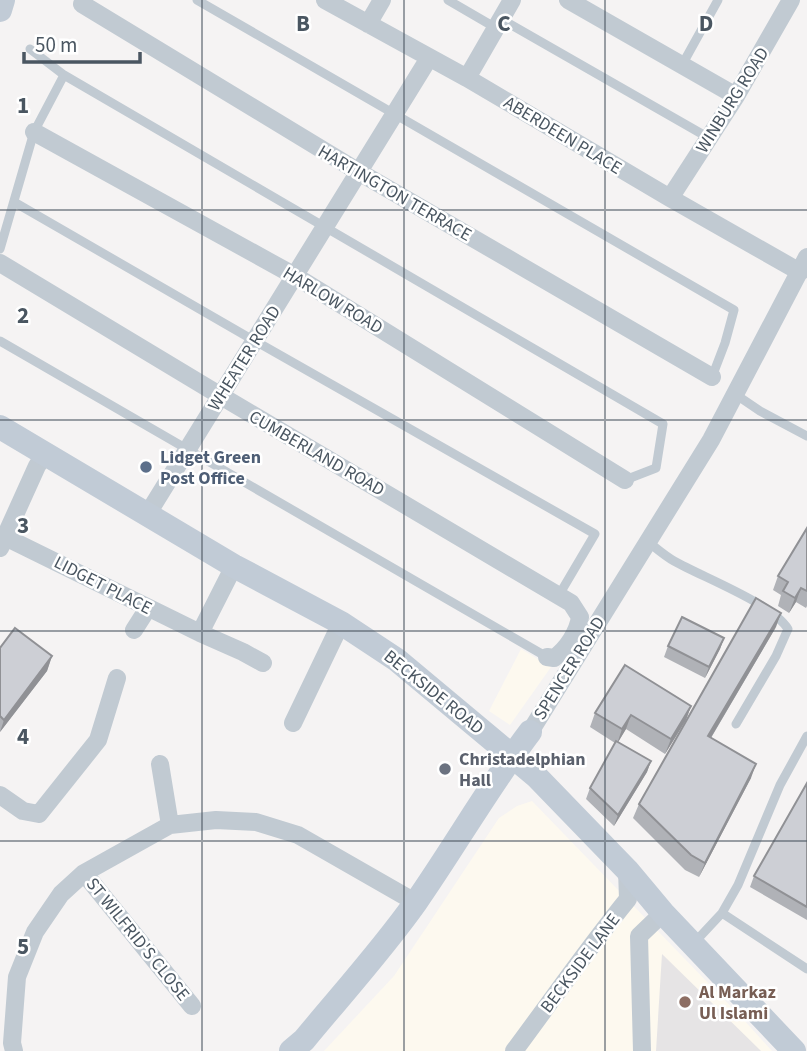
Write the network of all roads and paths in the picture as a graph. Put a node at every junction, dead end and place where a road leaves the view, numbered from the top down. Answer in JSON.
{"nodes":[{"id":1,"x":3,"y":0,"type":"edge"},
{"id":2,"x":197,"y":0,"type":"edge"},
{"id":3,"x":325,"y":0,"type":"edge"},
{"id":4,"x":382,"y":0,"type":"edge"},
{"id":5,"x":448,"y":0,"type":"edge"},
{"id":6,"x":512,"y":0,"type":"edge"},
{"id":7,"x":568,"y":0,"type":"edge"},
{"id":8,"x":718,"y":0,"type":"edge"},
{"id":9,"x":791,"y":0,"type":"edge"},
{"id":10,"x":82,"y":2,"type":"edge"},
{"id":11,"x":0,"y":10,"type":"edge"},
{"id":12,"x":498,"y":23,"type":"junction"},
{"id":13,"x":368,"y":24,"type":"junction"},
{"id":14,"x":30,"y":49,"type":"dead end"},
{"id":15,"x":429,"y":58,"type":"junction"},
{"id":16,"x":682,"y":65,"type":"junction"},
{"id":17,"x":64,"y":75,"type":"junction"},
{"id":18,"x":467,"y":78,"type":"junction"},
{"id":19,"x":736,"y":96,"type":"junction"},
{"id":20,"x":395,"y":113,"type":"junction"},
{"id":21,"x":34,"y":132,"type":"junction"},
{"id":22,"x":709,"y":138,"type":"junction"},
{"id":23,"x":359,"y":172,"type":"junction"},
{"id":24,"x":670,"y":198,"type":"junction"},
{"id":25,"x":14,"y":202,"type":"junction"},
{"id":26,"x":325,"y":228,"type":"junction"},
{"id":27,"x":0,"y":249,"type":"edge"},
{"id":28,"x":0,"y":263,"type":"edge"},
{"id":29,"x":804,"y":264,"type":"edge"},
{"id":30,"x":295,"y":276,"type":"junction"},
{"id":31,"x":0,"y":341,"type":"edge"},
{"id":32,"x":254,"y":341,"type":"junction"},
{"id":33,"x":712,"y":377,"type":"joint"},
{"id":34,"x":735,"y":394,"type":"junction"},
{"id":35,"x":221,"y":396,"type":"junction"},
{"id":36,"x":0,"y":427,"type":"edge"},
{"id":37,"x":807,"y":436,"type":"edge"},
{"id":38,"x":187,"y":450,"type":"junction"},
{"id":39,"x":45,"y":454,"type":"junction"},
{"id":40,"x":625,"y":480,"type":"joint"},
{"id":41,"x":148,"y":514,"type":"junction"},
{"id":42,"x":647,"y":541,"type":"junction"},
{"id":43,"x":3,"y":542,"type":"edge"},
{"id":44,"x":234,"y":566,"type":"junction"},
{"id":45,"x":559,"y":595,"type":"junction"},
{"id":46,"x":148,"y":608,"type":"junction"},
{"id":47,"x":341,"y":623,"type":"junction"},
{"id":48,"x":134,"y":630,"type":"dead end"},
{"id":49,"x":200,"y":633,"type":"junction"},
{"id":50,"x":547,"y":657,"type":"joint"},
{"id":51,"x":263,"y":663,"type":"dead end"},
{"id":52,"x":117,"y":678,"type":"dead end"},
{"id":53,"x":293,"y":723,"type":"dead end"},
{"id":54,"x":736,"y":724,"type":"dead end"},
{"id":55,"x":530,"y":732,"type":"joint"},
{"id":56,"x":807,"y":736,"type":"edge"},
{"id":57,"x":511,"y":757,"type":"junction"},
{"id":58,"x":160,"y":764,"type":"dead end"},
{"id":59,"x":0,"y":795,"type":"edge"},
{"id":60,"x":170,"y":825,"type":"junction"},
{"id":61,"x":627,"y":870,"type":"junction"},
{"id":62,"x":84,"y":873,"type":"junction"},
{"id":63,"x":415,"y":902,"type":"junction"},
{"id":64,"x":663,"y":913,"type":"junction"},
{"id":65,"x":722,"y":913,"type":"junction"},
{"id":66,"x":693,"y":944,"type":"junction"},
{"id":67,"x":807,"y":968,"type":"edge"},
{"id":68,"x":192,"y":1006,"type":"dead end"},
{"id":69,"x":9,"y":1047,"type":"edge"},
{"id":70,"x":303,"y":1047,"type":"edge"},
{"id":71,"x":514,"y":1051,"type":"edge"},
{"id":72,"x":642,"y":1051,"type":"edge"},
{"id":73,"x":794,"y":1051,"type":"edge"}],
"edges":[{"from":1,"to":11,"type":"street"},
{"from":2,"to":20,"type":"lane"},
{"from":3,"to":13,"type":"street","name":"ABERDEEN PLACE"},
{"from":4,"to":13,"type":"street"},
{"from":5,"to":12,"type":"lane"},
{"from":6,"to":12,"type":"street"},
{"from":7,"to":16,"type":"street"},
{"from":8,"to":16,"type":"lane"},
{"from":9,"to":19,"type":"street","name":"WINBURG ROAD"},
{"from":10,"to":23,"type":"street","name":"HARTINGTON TERRACE"},
{"from":12,"to":18,"type":"street"},
{"from":12,"to":22,"type":"lane"},
{"from":13,"to":15,"type":"street","name":"ABERDEEN PLACE"},
{"from":14,"to":17,"type":"lane"},
{"from":15,"to":18,"type":"street","name":"ABERDEEN PLACE"},
{"from":15,"to":20,"type":"street","name":"WHEATER ROAD"},
{"from":16,"to":19,"type":"street"},
{"from":17,"to":21,"type":"lane"},
{"from":17,"to":26,"type":"lane"},
{"from":18,"to":24,"type":"street","name":"ABERDEEN PLACE"},
{"from":19,"to":22,"type":"street","name":"WINBURG ROAD"},
{"from":20,"to":23,"type":"street","name":"WHEATER ROAD"},
{"from":20,"to":33,"type":"lane"},
{"from":21,"to":25,"type":"lane"},
{"from":21,"to":30,"type":"street","name":"HARLOW ROAD"},
{"from":22,"to":24,"type":"street","name":"WINBURG ROAD"},
{"from":23,"to":26,"type":"street","name":"WHEATER ROAD"},
{"from":23,"to":33,"type":"street","name":"HARTINGTON TERRACE"},
{"from":24,"to":29,"type":"street","name":"ABERDEEN PLACE"},
{"from":25,"to":27,"type":"lane"},
{"from":25,"to":32,"type":"lane"},
{"from":26,"to":30,"type":"street","name":"WHEATER ROAD"},
{"from":26,"to":40,"type":"lane"},
{"from":28,"to":35,"type":"street","name":"CUMBERLAND ROAD"},
{"from":29,"to":34,"type":"street","name":"SPENCER ROAD"},
{"from":30,"to":32,"type":"street","name":"WHEATER ROAD"},
{"from":30,"to":40,"type":"street","name":"HARLOW ROAD"},
{"from":31,"to":38,"type":"lane"},
{"from":32,"to":35,"type":"street","name":"WHEATER ROAD"},
{"from":32,"to":45,"type":"lane"},
{"from":34,"to":37,"type":"lane"},
{"from":34,"to":42,"type":"street","name":"SPENCER ROAD"},
{"from":35,"to":38,"type":"street","name":"WHEATER ROAD"},
{"from":35,"to":45,"type":"street","name":"CUMBERLAND ROAD"},
{"from":36,"to":39,"type":"street","name":"BECKSIDE ROAD"},
{"from":38,"to":41,"type":"street","name":"WHEATER ROAD"},
{"from":38,"to":50,"type":"lane"},
{"from":39,"to":41,"type":"street","name":"BECKSIDE ROAD"},
{"from":39,"to":43,"type":"street"},
{"from":41,"to":44,"type":"street","name":"BECKSIDE ROAD"},
{"from":42,"to":54,"type":"lane"},
{"from":42,"to":55,"type":"street","name":"SPENCER ROAD"},
{"from":43,"to":46,"type":"street","name":"LIDGET PLACE"},
{"from":44,"to":47,"type":"street","name":"BECKSIDE ROAD"},
{"from":44,"to":49,"type":"street"},
{"from":45,"to":50,"type":"street","name":"CUMBERLAND ROAD"},
{"from":46,"to":48,"type":"street"},
{"from":46,"to":49,"type":"street","name":"LIDGET PLACE"},
{"from":47,"to":53,"type":"street"},
{"from":47,"to":57,"type":"street","name":"BECKSIDE ROAD"},
{"from":49,"to":51,"type":"street","name":"LIDGET PLACE"},
{"from":52,"to":59,"type":"street"},
{"from":55,"to":57,"type":"street","name":"SPENCER ROAD"},
{"from":56,"to":65,"type":"lane"},
{"from":57,"to":61,"type":"street","name":"BECKSIDE ROAD"},
{"from":57,"to":63,"type":"street","name":"SPENCER ROAD"},
{"from":58,"to":60,"type":"street"},
{"from":60,"to":62,"type":"street"},
{"from":60,"to":63,"type":"street"},
{"from":61,"to":64,"type":"street","name":"BECKSIDE ROAD"},
{"from":61,"to":71,"type":"street","name":"BECKSIDE LANE"},
{"from":62,"to":68,"type":"street","name":"ST WILFRID'S CLOSE"},
{"from":62,"to":69,"type":"street"},
{"from":63,"to":70,"type":"street","name":"SPENCER ROAD"},
{"from":64,"to":66,"type":"street","name":"BECKSIDE ROAD"},
{"from":64,"to":72,"type":"street","name":"BECKSIDE LANE"},
{"from":65,"to":66,"type":"lane"},
{"from":65,"to":67,"type":"lane"},
{"from":66,"to":73,"type":"street","name":"BECKSIDE ROAD"}]}
